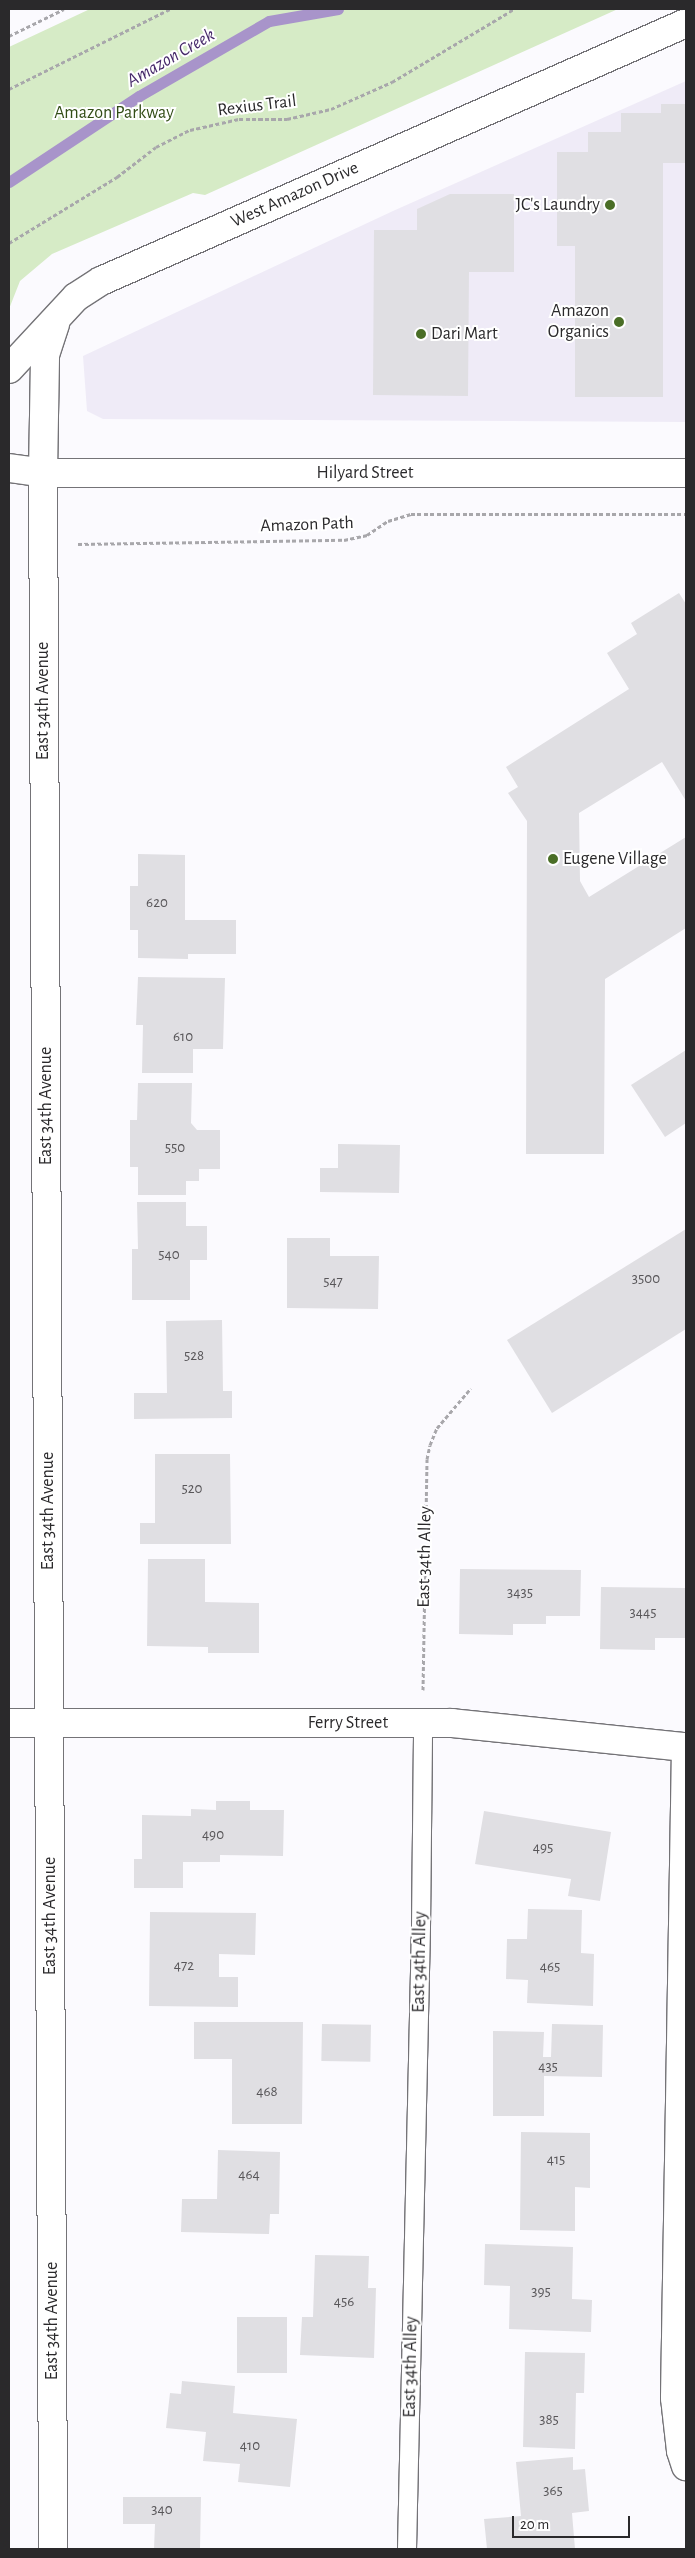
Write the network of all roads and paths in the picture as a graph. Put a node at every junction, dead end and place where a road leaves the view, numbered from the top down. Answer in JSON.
{"nodes":[{"id":1,"x":64,"y":9,"type":"edge"},
{"id":2,"x":170,"y":9,"type":"edge"},
{"id":3,"x":514,"y":9,"type":"edge"},
{"id":4,"x":686,"y":23,"type":"edge"},
{"id":5,"x":9,"y":36,"type":"edge"},
{"id":6,"x":9,"y":89,"type":"edge"},
{"id":7,"x":9,"y":243,"type":"edge"},
{"id":8,"x":58,"y":318,"type":"junction"},
{"id":9,"x":9,"y":369,"type":"edge"},
{"id":10,"x":9,"y":468,"type":"edge"},
{"id":11,"x":43,"y":473,"type":"junction"},
{"id":12,"x":686,"y":473,"type":"edge"},
{"id":13,"x":9,"y":482,"type":"edge"},
{"id":14,"x":686,"y":514,"type":"edge"},
{"id":15,"x":43,"y":546,"type":"junction"},
{"id":16,"x":471,"y":1388,"type":"dead end"},
{"id":17,"x":9,"y":1723,"type":"edge"},
{"id":18,"x":49,"y":1723,"type":"junction"},
{"id":19,"x":422,"y":1723,"type":"junction"},
{"id":20,"x":686,"y":1747,"type":"edge"},
{"id":21,"x":682,"y":2273,"type":"edge"},
{"id":22,"x":686,"y":2466,"type":"edge"},
{"id":23,"x":53,"y":2549,"type":"edge"},
{"id":24,"x":407,"y":2549,"type":"edge"}],
"edges":[{"from":1,"to":5,"type":"path"},
{"from":2,"to":6,"type":"path"},
{"from":3,"to":7,"type":"path","name":"Rexius Trail"},
{"from":4,"to":8,"type":"street","name":"West Amazon Drive"},
{"from":8,"to":9,"type":"street"},
{"from":8,"to":11,"type":"street","name":"West Amazon Drive"},
{"from":10,"to":11,"type":"street","name":"Hilyard Street"},
{"from":11,"to":12,"type":"street","name":"Hilyard Street"},
{"from":11,"to":13,"type":"street","name":"Hilyard Street"},
{"from":11,"to":15,"type":"street","name":"East 34th Avenue"},
{"from":14,"to":15,"type":"path","name":"Amazon Path"},
{"from":15,"to":18,"type":"street","name":"East 34th Avenue"},
{"from":16,"to":19,"type":"path","name":"East 34th Alley"},
{"from":17,"to":18,"type":"street","name":"Ferry Street"},
{"from":18,"to":19,"type":"street","name":"Ferry Street"},
{"from":18,"to":23,"type":"street","name":"East 34th Avenue"},
{"from":19,"to":20,"type":"street","name":"Ferry Street"},
{"from":19,"to":24,"type":"lane","name":"East 34th Alley"},
{"from":20,"to":21,"type":"street"},
{"from":21,"to":22,"type":"street"}]}
